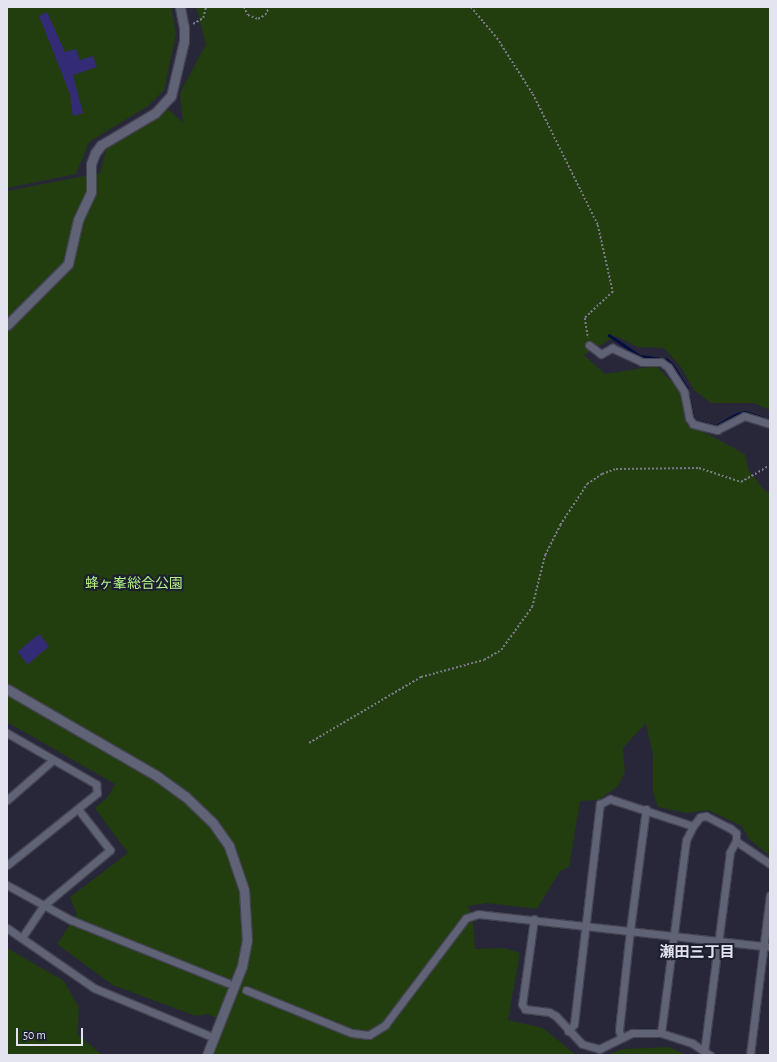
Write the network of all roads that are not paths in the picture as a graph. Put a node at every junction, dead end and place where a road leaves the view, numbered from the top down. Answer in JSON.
{"nodes":[{"id":1,"x":180,"y":7,"type":"edge"},
{"id":2,"x":7,"y":325,"type":"edge"},
{"id":3,"x":589,"y":345,"type":"road end"},
{"id":4,"x":770,"y":424,"type":"edge"},
{"id":5,"x":7,"y":689,"type":"edge"},
{"id":6,"x":7,"y":733,"type":"edge"},
{"id":7,"x":53,"y":760,"type":"junction"},
{"id":8,"x":7,"y":800,"type":"edge"},
{"id":9,"x":78,"y":809,"type":"junction"},
{"id":10,"x":646,"y":809,"type":"junction"},
{"id":11,"x":693,"y":826,"type":"junction"},
{"id":12,"x":736,"y":841,"type":"junction"},
{"id":13,"x":770,"y":864,"type":"edge"},
{"id":14,"x":7,"y":865,"type":"edge"},
{"id":15,"x":7,"y":885,"type":"edge"},
{"id":16,"x":770,"y":895,"type":"edge"},
{"id":17,"x":44,"y":905,"type":"junction"},
{"id":18,"x":534,"y":919,"type":"junction"},
{"id":19,"x":586,"y":925,"type":"junction"},
{"id":20,"x":7,"y":928,"type":"edge"},
{"id":21,"x":630,"y":930,"type":"junction"},
{"id":22,"x":23,"y":936,"type":"junction"},
{"id":23,"x":674,"y":936,"type":"junction"},
{"id":24,"x":719,"y":940,"type":"junction"},
{"id":25,"x":767,"y":946,"type":"edge"},
{"id":26,"x":228,"y":983,"type":"dead end"},
{"id":27,"x":246,"y":990,"type":"dead end"},
{"id":28,"x":568,"y":1031,"type":"junction"},
{"id":29,"x":661,"y":1033,"type":"junction"},
{"id":30,"x":213,"y":1037,"type":"junction"},
{"id":31,"x":621,"y":1038,"type":"junction"},
{"id":32,"x":707,"y":1053,"type":"edge"},
{"id":33,"x":206,"y":1055,"type":"edge"},
{"id":34,"x":750,"y":1055,"type":"edge"}],
"edges":[{"from":1,"to":2,"type":"street"},
{"from":3,"to":4,"type":"street"},
{"from":5,"to":30,"type":"street"},
{"from":6,"to":7,"type":"street"},
{"from":7,"to":8,"type":"street"},
{"from":7,"to":9,"type":"street"},
{"from":9,"to":14,"type":"street"},
{"from":9,"to":17,"type":"street"},
{"from":10,"to":11,"type":"street"},
{"from":10,"to":19,"type":"street"},
{"from":10,"to":21,"type":"street"},
{"from":11,"to":12,"type":"street"},
{"from":11,"to":23,"type":"street"},
{"from":12,"to":13,"type":"street"},
{"from":12,"to":24,"type":"street"},
{"from":15,"to":17,"type":"street"},
{"from":16,"to":25,"type":"street"},
{"from":17,"to":22,"type":"street"},
{"from":17,"to":26,"type":"street"},
{"from":18,"to":19,"type":"street"},
{"from":18,"to":27,"type":"street"},
{"from":18,"to":28,"type":"street"},
{"from":19,"to":21,"type":"street"},
{"from":19,"to":28,"type":"street"},
{"from":20,"to":22,"type":"street"},
{"from":21,"to":23,"type":"street"},
{"from":21,"to":31,"type":"street"},
{"from":22,"to":30,"type":"street"},
{"from":23,"to":24,"type":"street"},
{"from":23,"to":29,"type":"street"},
{"from":24,"to":25,"type":"street"},
{"from":24,"to":32,"type":"street"},
{"from":25,"to":34,"type":"street"},
{"from":28,"to":31,"type":"street"},
{"from":29,"to":31,"type":"street"},
{"from":29,"to":32,"type":"street"},
{"from":30,"to":33,"type":"street"}]}
